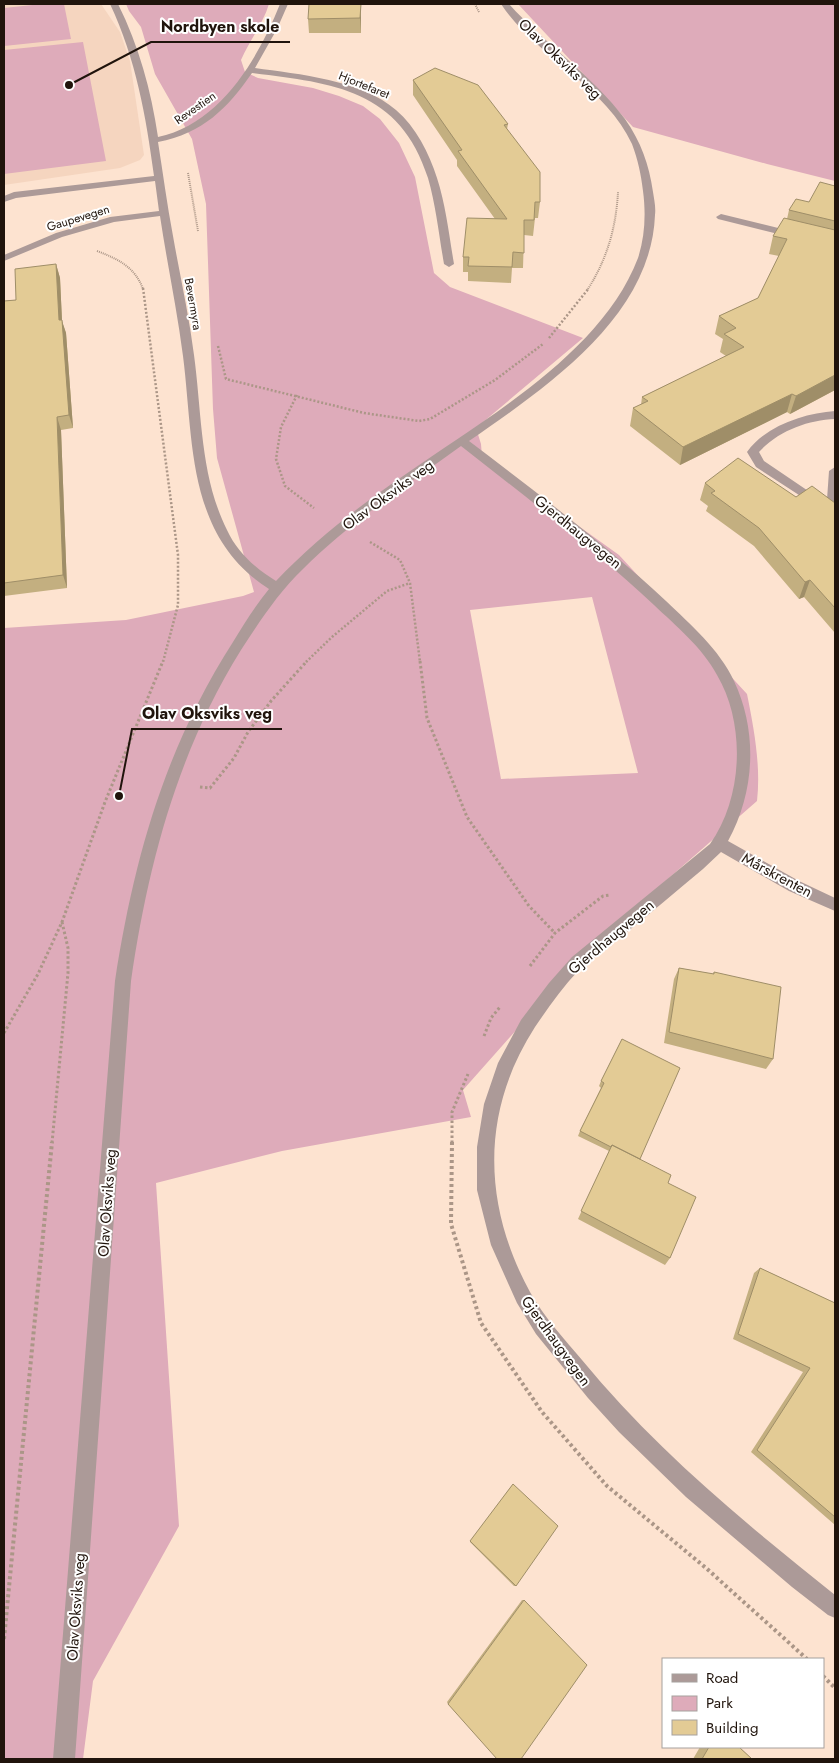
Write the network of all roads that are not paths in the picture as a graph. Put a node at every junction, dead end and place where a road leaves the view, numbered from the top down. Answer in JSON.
{"nodes":[{"id":1,"x":114,"y":4,"type":"edge"},
{"id":2,"x":284,"y":4,"type":"edge"},
{"id":3,"x":505,"y":4,"type":"edge"},
{"id":4,"x":250,"y":70,"type":"junction"},
{"id":5,"x":154,"y":140,"type":"junction"},
{"id":6,"x":159,"y":178,"type":"junction"},
{"id":7,"x":4,"y":199,"type":"edge"},
{"id":8,"x":164,"y":213,"type":"junction"},
{"id":9,"x":721,"y":217,"type":"dead end"},
{"id":10,"x":835,"y":245,"type":"edge"},
{"id":11,"x":4,"y":258,"type":"edge"},
{"id":12,"x":449,"y":264,"type":"dead end"},
{"id":13,"x":835,"y":415,"type":"edge"},
{"id":14,"x":462,"y":441,"type":"junction"},
{"id":15,"x":835,"y":471,"type":"edge"},
{"id":16,"x":834,"y":516,"type":"edge"},
{"id":17,"x":277,"y":588,"type":"junction"},
{"id":18,"x":720,"y":844,"type":"junction"},
{"id":19,"x":835,"y":906,"type":"edge"},
{"id":20,"x":835,"y":1608,"type":"edge"},
{"id":21,"x":64,"y":1759,"type":"edge"}],
"edges":[{"from":1,"to":5,"type":"street","name":"Bevermyra"},
{"from":2,"to":4,"type":"street","name":"Revestien"},
{"from":3,"to":14,"type":"street","name":"Olav Oksviks veg"},
{"from":4,"to":5,"type":"street","name":"Revestien"},
{"from":4,"to":12,"type":"street","name":"Hjortefaret"},
{"from":5,"to":6,"type":"street","name":"Bevermyra"},
{"from":6,"to":7,"type":"street"},
{"from":6,"to":8,"type":"street","name":"Bevermyra"},
{"from":8,"to":11,"type":"street","name":"Gaupevegen"},
{"from":8,"to":17,"type":"street","name":"Bevermyra"},
{"from":9,"to":10,"type":"street"},
{"from":13,"to":16,"type":"street"},
{"from":14,"to":17,"type":"street","name":"Olav Oksviks veg"},
{"from":14,"to":18,"type":"street","name":"Gjerdhaugvegen"},
{"from":15,"to":16,"type":"street"},
{"from":17,"to":21,"type":"street","name":"Olav Oksviks veg"},
{"from":18,"to":19,"type":"street","name":"Mårskrenten"},
{"from":18,"to":20,"type":"street","name":"Gjerdhaugvegen"}]}
